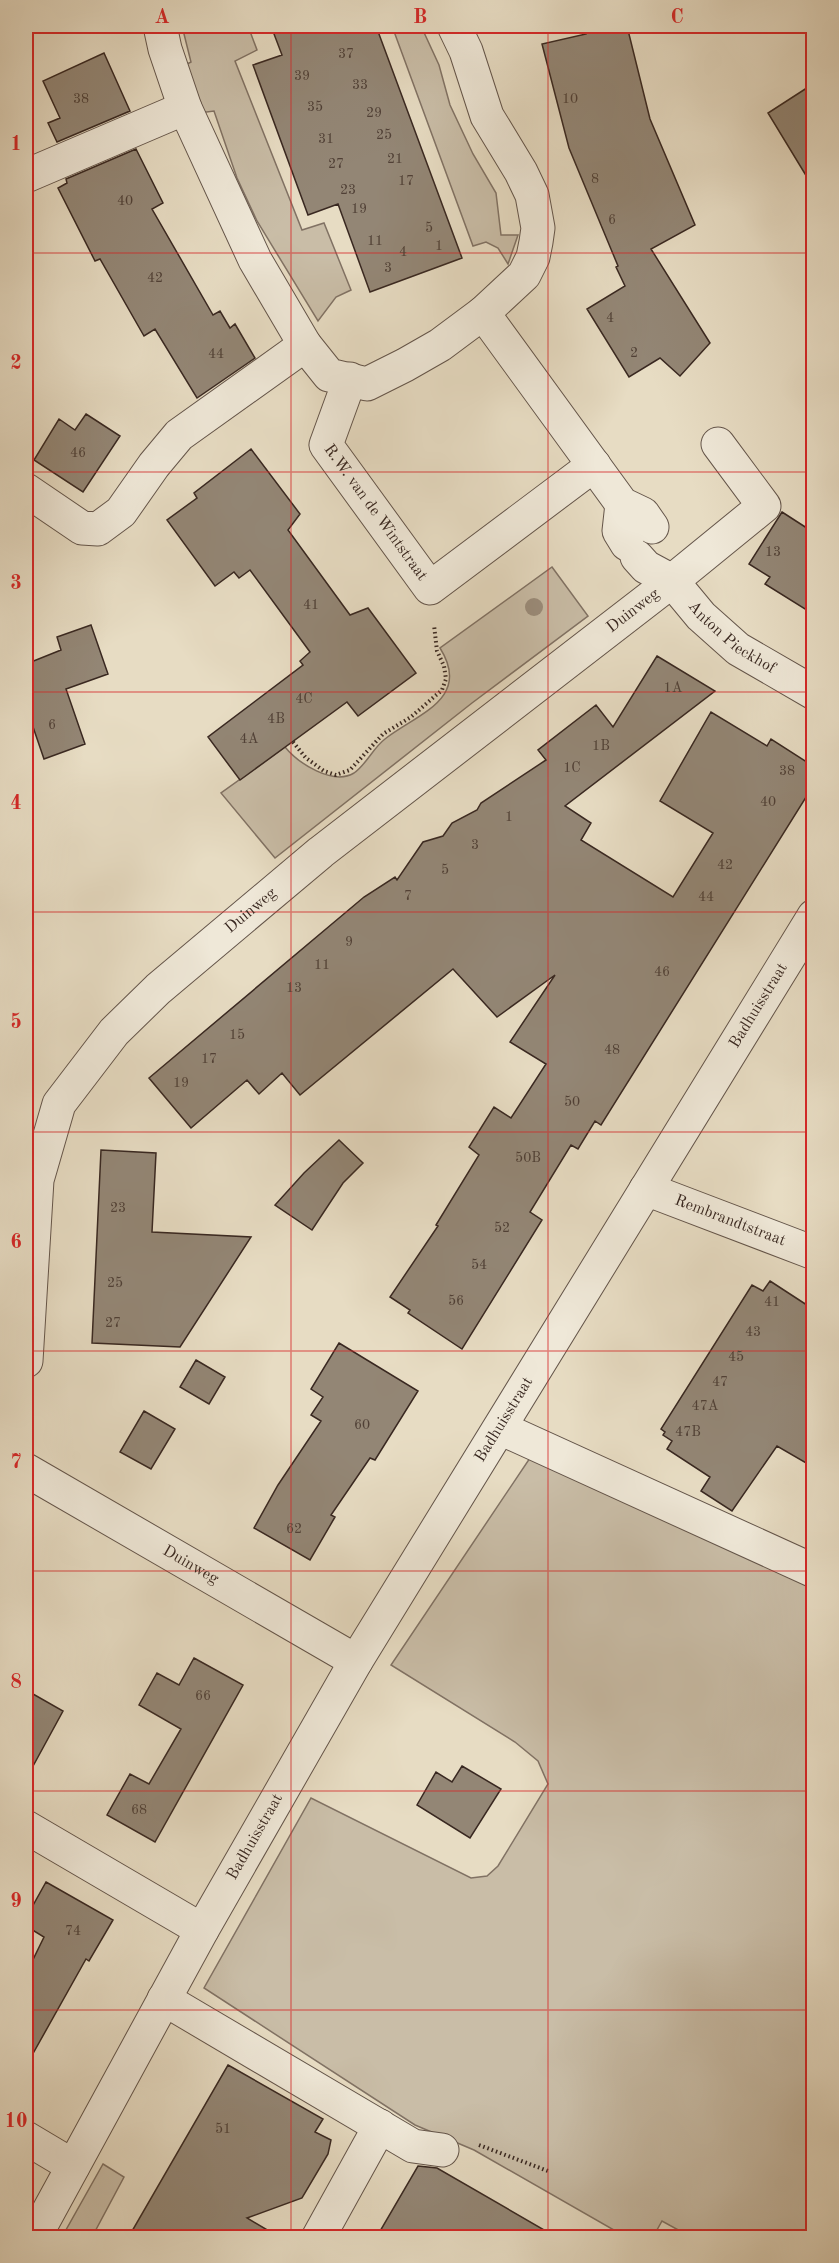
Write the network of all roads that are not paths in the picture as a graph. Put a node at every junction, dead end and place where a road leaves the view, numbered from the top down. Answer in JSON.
{"nodes":[{"id":1,"x":160,"y":26,"type":"edge"},
{"id":2,"x":454,"y":26,"type":"edge"},
{"id":3,"x":185,"y":108,"type":"junction"},
{"id":4,"x":26,"y":176,"type":"edge"},
{"id":5,"x":483,"y":313,"type":"junction"},
{"id":6,"x":305,"y":345,"type":"junction"},
{"id":7,"x":350,"y":379,"type":"junction"},
{"id":8,"x":718,"y":444,"type":"dead end"},
{"id":9,"x":594,"y":465,"type":"junction"},
{"id":10,"x":26,"y":490,"type":"edge"},
{"id":11,"x":672,"y":581,"type":"junction"},
{"id":12,"x":813,"y":693,"type":"edge"},
{"id":13,"x":813,"y":916,"type":"edge"},
{"id":14,"x":646,"y":1189,"type":"junction"},
{"id":15,"x":813,"y":1253,"type":"edge"},
{"id":16,"x":26,"y":1361,"type":"edge"},
{"id":17,"x":500,"y":1428,"type":"junction"},
{"id":18,"x":26,"y":1470,"type":"edge"},
{"id":19,"x":813,"y":1571,"type":"edge"},
{"id":20,"x":356,"y":1661,"type":"junction"},
{"id":21,"x":26,"y":1827,"type":"edge"},
{"id":22,"x":202,"y":1930,"type":"junction"},
{"id":23,"x":164,"y":1999,"type":"junction"},
{"id":24,"x":380,"y":2126,"type":"junction"},
{"id":25,"x":26,"y":2138,"type":"edge"},
{"id":26,"x":442,"y":2150,"type":"road end"},
{"id":27,"x":73,"y":2166,"type":"junction"},
{"id":28,"x":34,"y":2238,"type":"edge"},
{"id":29,"x":318,"y":2238,"type":"edge"}],
"edges":[{"from":1,"to":3,"type":"street"},
{"from":2,"to":5,"type":"street"},
{"from":3,"to":4,"type":"street"},
{"from":3,"to":6,"type":"street"},
{"from":5,"to":7,"type":"street"},
{"from":5,"to":9,"type":"street"},
{"from":6,"to":7,"type":"street"},
{"from":6,"to":10,"type":"street"},
{"from":7,"to":9,"type":"street","name":"R.W. van de Wintstraat"},
{"from":8,"to":11,"type":"street"},
{"from":9,"to":11,"type":"street"},
{"from":11,"to":12,"type":"street","name":"Anton Pieckhof"},
{"from":11,"to":16,"type":"street","name":"Duinweg"},
{"from":13,"to":14,"type":"street","name":"Badhuisstraat"},
{"from":14,"to":15,"type":"street","name":"Rembrandtstraat"},
{"from":14,"to":17,"type":"street","name":"Badhuisstraat"},
{"from":17,"to":19,"type":"street"},
{"from":17,"to":20,"type":"street","name":"Badhuisstraat"},
{"from":18,"to":20,"type":"street","name":"Duinweg"},
{"from":20,"to":22,"type":"street","name":"Badhuisstraat"},
{"from":21,"to":22,"type":"street"},
{"from":22,"to":23,"type":"street","name":"Badhuisstraat"},
{"from":23,"to":24,"type":"street"},
{"from":23,"to":27,"type":"street","name":"Badhuisstraat"},
{"from":24,"to":26,"type":"street"},
{"from":24,"to":29,"type":"street"},
{"from":25,"to":27,"type":"street"},
{"from":27,"to":28,"type":"street","name":"Badhuisstraat"}]}
